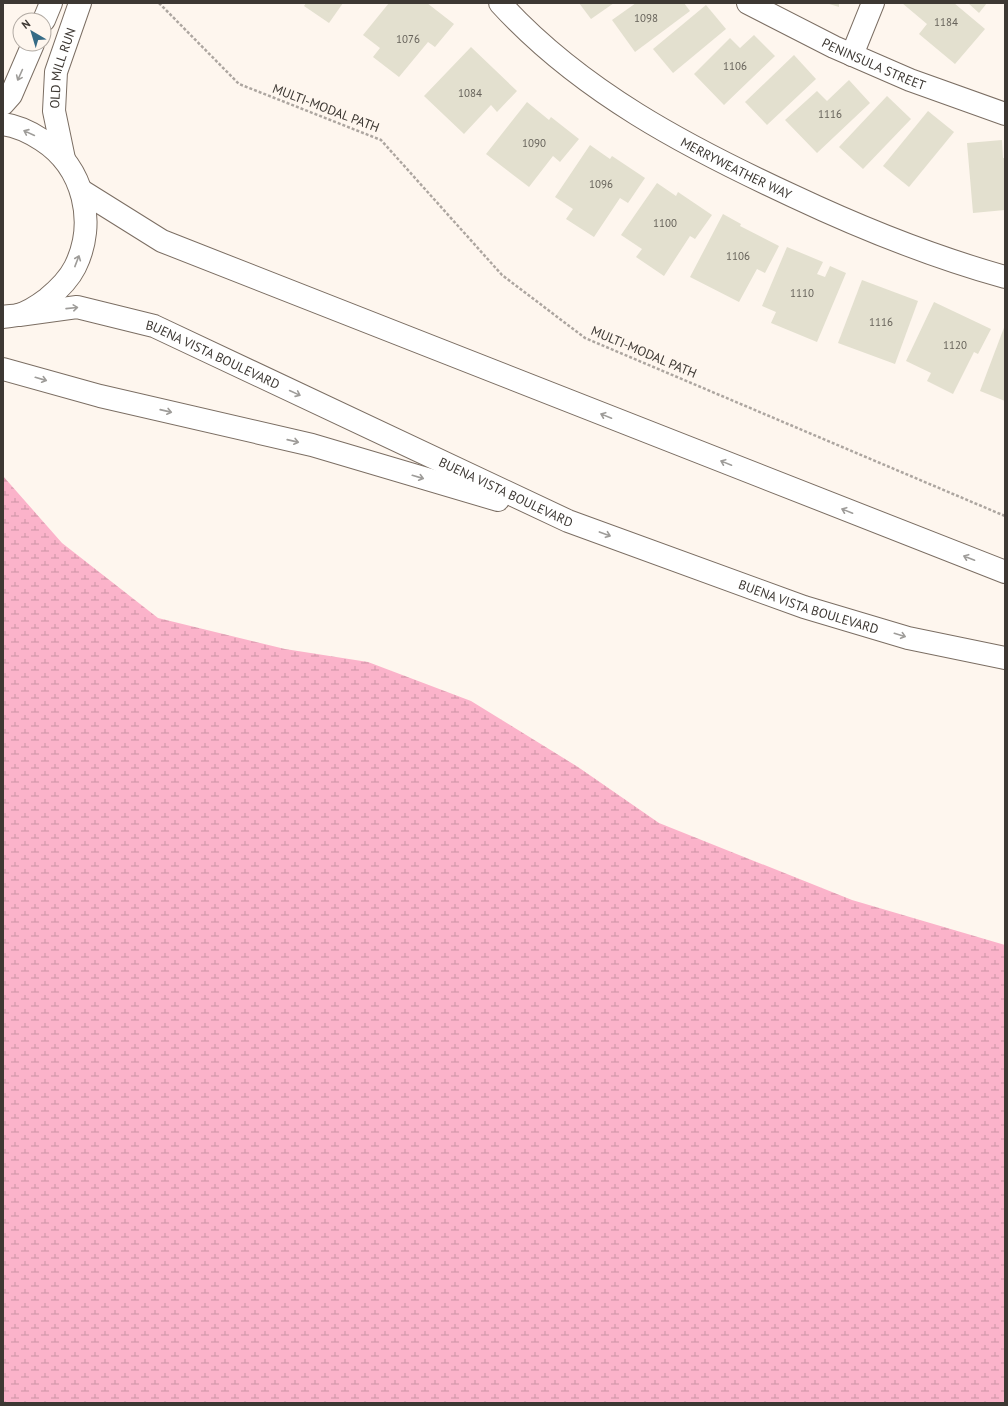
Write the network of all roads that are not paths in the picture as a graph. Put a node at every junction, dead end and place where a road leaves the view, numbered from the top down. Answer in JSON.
{"nodes":[{"id":1,"x":80,"y":3,"type":"edge"},
{"id":2,"x":500,"y":3,"type":"edge"},
{"id":3,"x":748,"y":3,"type":"edge"},
{"id":4,"x":873,"y":3,"type":"edge"},
{"id":5,"x":30,"y":52,"type":"edge"},
{"id":6,"x":852,"y":55,"type":"junction"},
{"id":7,"x":3,"y":104,"type":"edge"},
{"id":8,"x":1005,"y":114,"type":"edge"},
{"id":9,"x":3,"y":124,"type":"edge"},
{"id":10,"x":64,"y":159,"type":"junction"},
{"id":11,"x":82,"y":191,"type":"junction"},
{"id":12,"x":1005,"y":277,"type":"edge"},
{"id":13,"x":11,"y":316,"type":"edge"},
{"id":14,"x":3,"y":369,"type":"edge"},
{"id":15,"x":568,"y":521,"type":"junction"},
{"id":16,"x":1005,"y":572,"type":"edge"},
{"id":17,"x":1005,"y":658,"type":"edge"}],
"edges":[{"from":1,"to":10,"type":"main road","name":"OLD MILL RUN"},
{"from":2,"to":12,"type":"main road","name":"MERRYWEATHER WAY"},
{"from":3,"to":6,"type":"main road","name":"PENINSULA STREET"},
{"from":4,"to":6,"type":"main road"},
{"from":5,"to":7,"type":"main road","one_way":true},
{"from":6,"to":8,"type":"main road","name":"PENINSULA STREET"},
{"from":10,"to":9,"type":"main road","one_way":true},
{"from":10,"to":11,"type":"main road"},
{"from":13,"to":11,"type":"main road","one_way":true},
{"from":16,"to":11,"type":"main road","one_way":true},
{"from":13,"to":15,"type":"main road","name":"BUENA VISTA BOULEVARD","one_way":true},
{"from":14,"to":15,"type":"main road","one_way":true},
{"from":15,"to":17,"type":"main road","name":"BUENA VISTA BOULEVARD","one_way":true}]}
